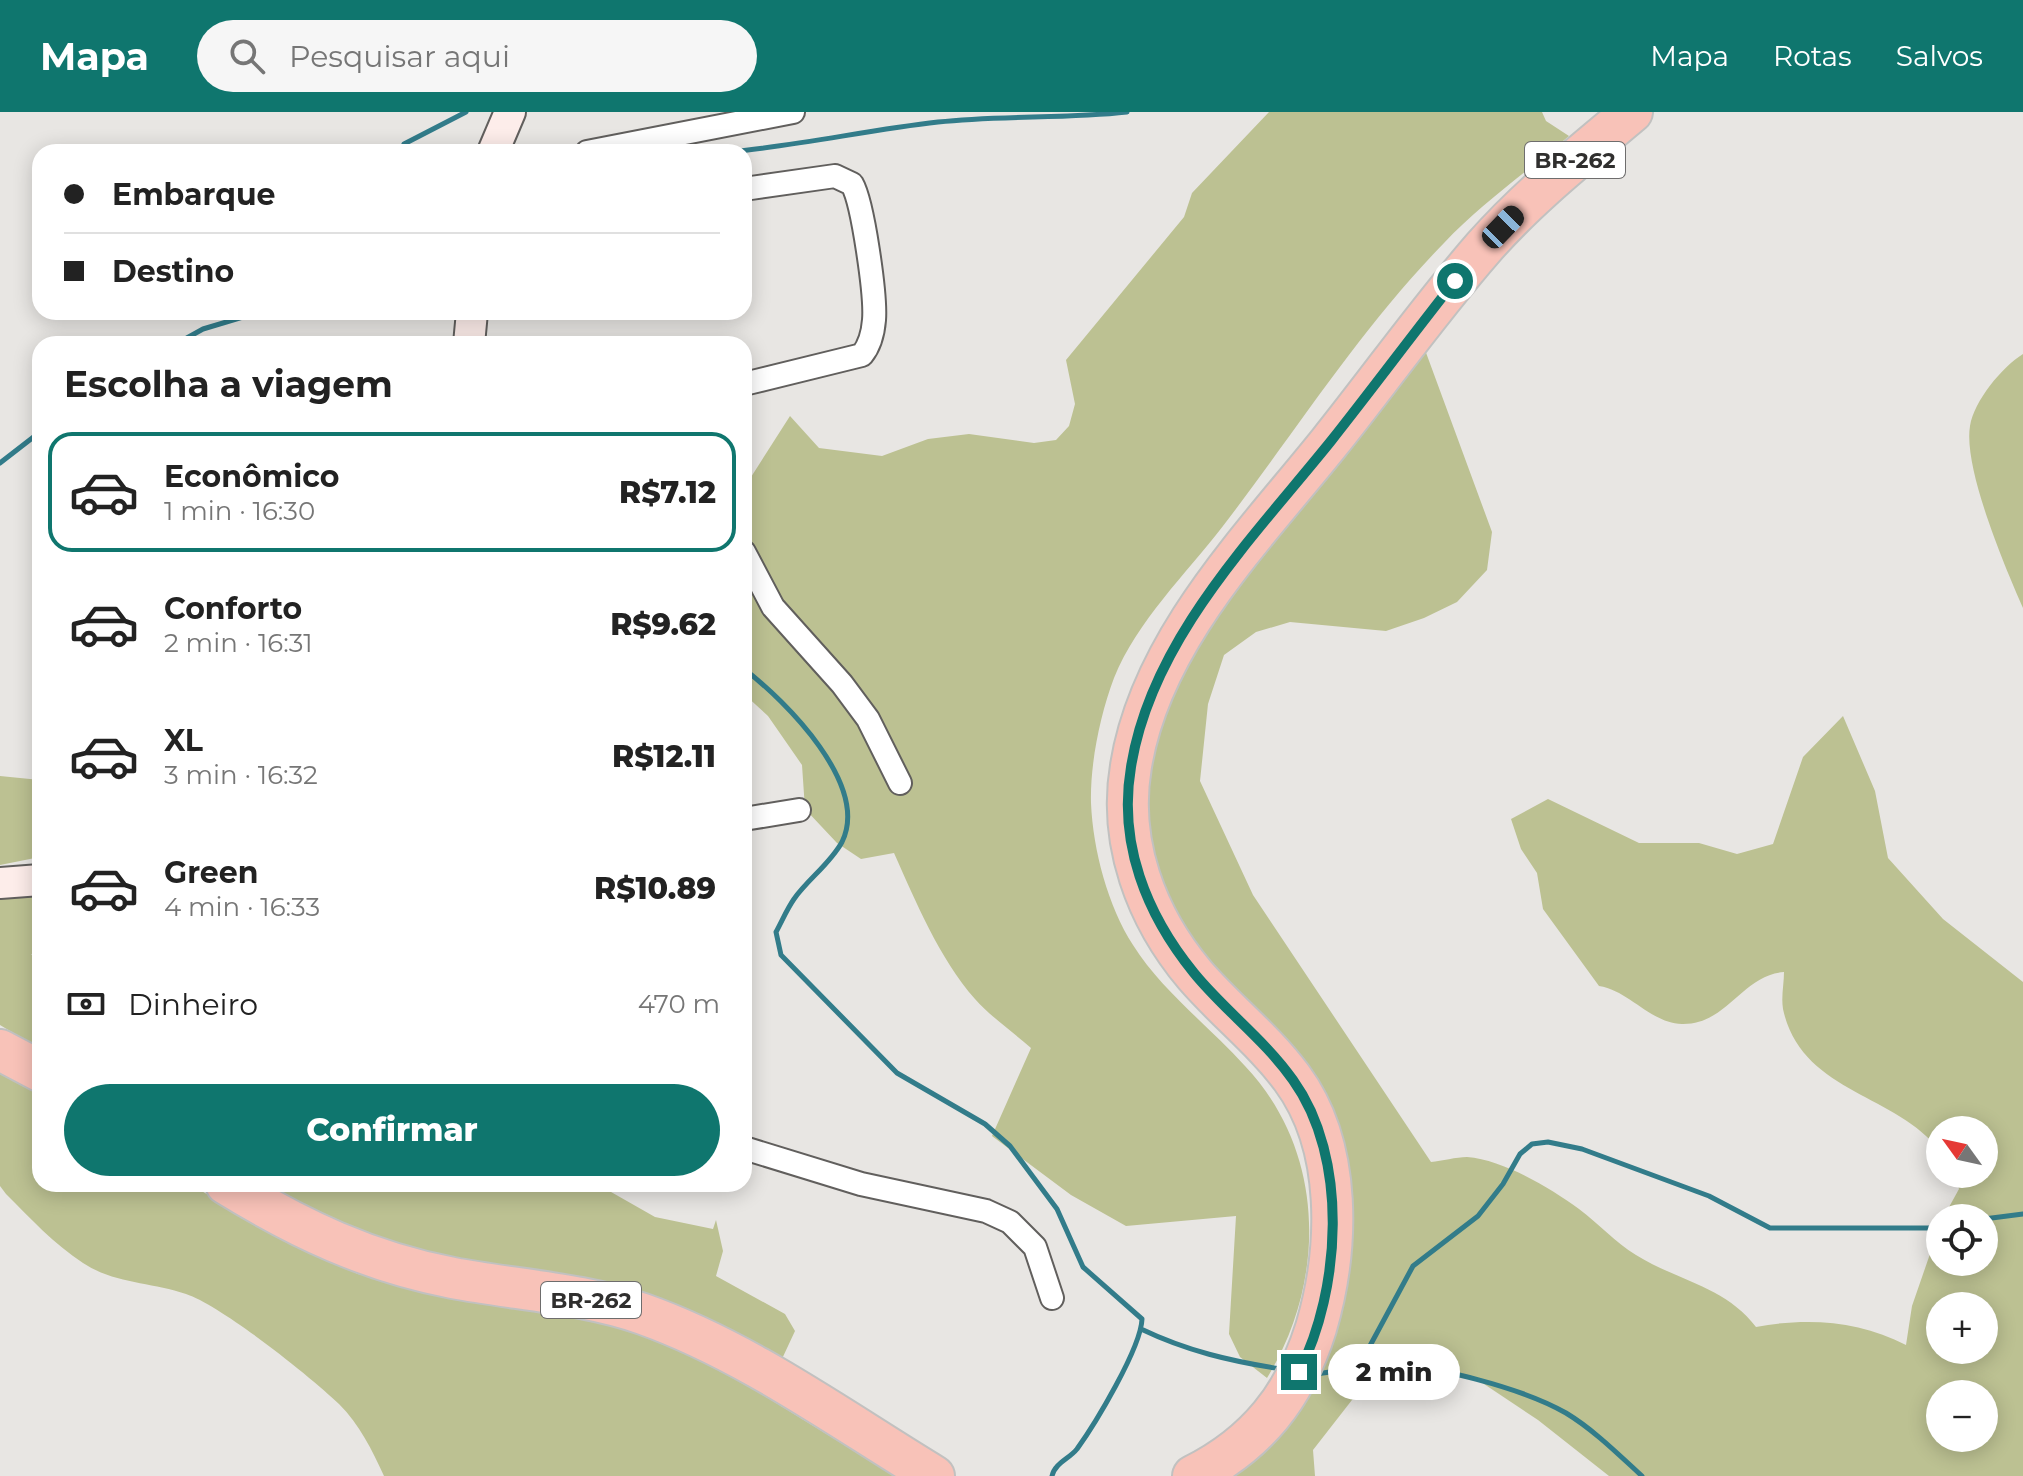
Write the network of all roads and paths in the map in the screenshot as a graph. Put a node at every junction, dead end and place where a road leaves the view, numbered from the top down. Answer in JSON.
{"nodes":[{"id":1,"x":793,"y":112,"type":"edge"},
{"id":2,"x":1632,"y":112,"type":"edge"},
{"id":3,"x":628,"y":144,"type":"edge"},
{"id":4,"x":752,"y":188,"type":"edge"},
{"id":5,"x":752,"y":382,"type":"edge"},
{"id":6,"x":752,"y":567,"type":"edge"},
{"id":7,"x":900,"y":783,"type":"dead end"},
{"id":8,"x":799,"y":810,"type":"dead end"},
{"id":9,"x":752,"y":818,"type":"edge"},
{"id":10,"x":32,"y":881,"type":"edge"},
{"id":11,"x":0,"y":883,"type":"edge"},
{"id":12,"x":0,"y":1050,"type":"edge"},
{"id":13,"x":32,"y":1067,"type":"edge"},
{"id":14,"x":752,"y":1150,"type":"edge"},
{"id":15,"x":240,"y":1192,"type":"edge"},
{"id":16,"x":1052,"y":1298,"type":"dead end"},
{"id":17,"x":934,"y":1476,"type":"edge"},
{"id":18,"x":1193,"y":1476,"type":"edge"}],
"edges":[{"from":1,"to":3,"type":"street"},
{"from":2,"to":18,"type":"highway","number":"BR-262"},
{"from":4,"to":5,"type":"street"},
{"from":6,"to":7,"type":"street"},
{"from":8,"to":9,"type":"street"},
{"from":10,"to":11,"type":"street"},
{"from":12,"to":13,"type":"highway"},
{"from":14,"to":16,"type":"street"},
{"from":15,"to":17,"type":"highway","number":"BR-262"}]}
